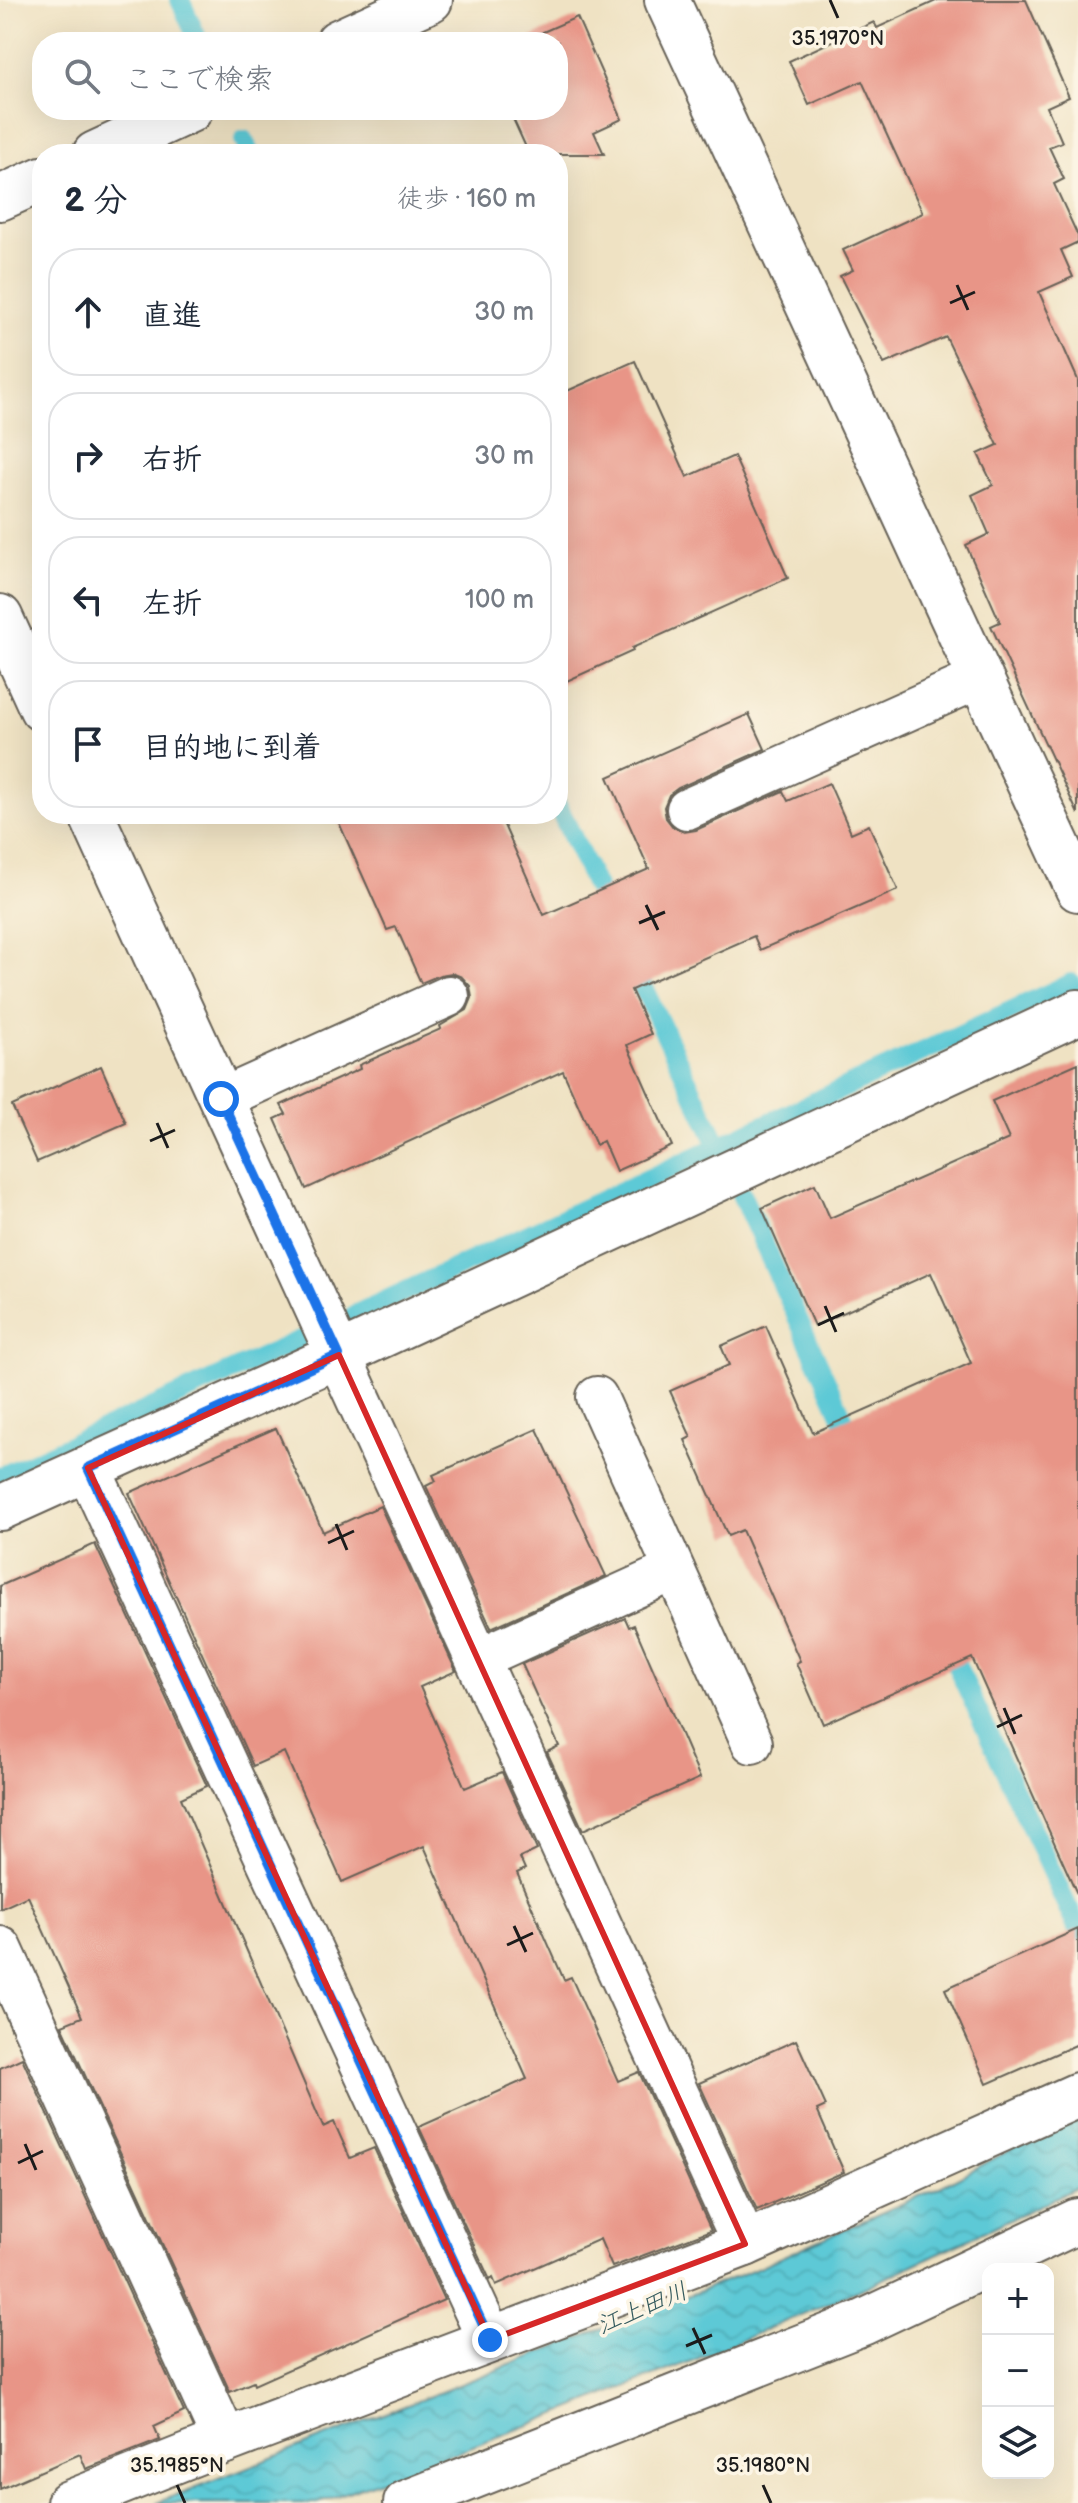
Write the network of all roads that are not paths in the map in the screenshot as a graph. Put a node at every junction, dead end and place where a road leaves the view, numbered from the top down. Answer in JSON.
{"nodes":[{"id":1,"x":430,"y":0,"type":"edge"},
{"id":2,"x":667,"y":0,"type":"edge"},
{"id":3,"x":360,"y":32,"type":"edge"},
{"id":4,"x":168,"y":120,"type":"edge"},
{"id":5,"x":117,"y":144,"type":"edge"},
{"id":6,"x":32,"y":184,"type":"edge"},
{"id":7,"x":0,"y":198,"type":"edge"},
{"id":8,"x":0,"y":617,"type":"edge"},
{"id":9,"x":980,"y":678,"type":"junction"},
{"id":10,"x":32,"y":687,"type":"edge"},
{"id":11,"x":687,"y":809,"type":"dead end"},
{"id":12,"x":96,"y":824,"type":"edge"},
{"id":13,"x":1078,"y":889,"type":"edge"},
{"id":14,"x":449,"y":996,"type":"dead end"},
{"id":15,"x":1078,"y":1012,"type":"edge"},
{"id":16,"x":221,"y":1099,"type":"junction"},
{"id":17,"x":339,"y":1355,"type":"junction"},
{"id":18,"x":597,"y":1397,"type":"dead end"},
{"id":19,"x":88,"y":1468,"type":"junction"},
{"id":20,"x":0,"y":1508,"type":"edge"},
{"id":21,"x":674,"y":1570,"type":"junction"},
{"id":22,"x":478,"y":1659,"type":"junction"},
{"id":23,"x":752,"y":1743,"type":"dead end"},
{"id":24,"x":0,"y":1949,"type":"edge"},
{"id":25,"x":1078,"y":2095,"type":"edge"},
{"id":26,"x":1078,"y":2221,"type":"edge"},
{"id":27,"x":745,"y":2244,"type":"junction"},
{"id":28,"x":490,"y":2340,"type":"junction"},
{"id":29,"x":225,"y":2441,"type":"junction"},
{"id":30,"x":69,"y":2503,"type":"edge"},
{"id":31,"x":406,"y":2503,"type":"edge"}],
"edges":[{"from":1,"to":3,"type":"street"},
{"from":2,"to":9,"type":"street"},
{"from":4,"to":5,"type":"street"},
{"from":6,"to":7,"type":"street"},
{"from":8,"to":10,"type":"street"},
{"from":9,"to":11,"type":"lane"},
{"from":9,"to":13,"type":"street"},
{"from":12,"to":16,"type":"street"},
{"from":14,"to":16,"type":"lane"},
{"from":15,"to":17,"type":"street"},
{"from":16,"to":17,"type":"street"},
{"from":17,"to":19,"type":"street"},
{"from":17,"to":22,"type":"street"},
{"from":18,"to":21,"type":"lane"},
{"from":19,"to":20,"type":"street"},
{"from":19,"to":28,"type":"street"},
{"from":21,"to":22,"type":"lane"},
{"from":21,"to":23,"type":"lane"},
{"from":22,"to":27,"type":"street"},
{"from":24,"to":29,"type":"street"},
{"from":25,"to":27,"type":"street"},
{"from":26,"to":31,"type":"street"},
{"from":27,"to":28,"type":"street"},
{"from":28,"to":29,"type":"street"},
{"from":29,"to":30,"type":"street"}]}
